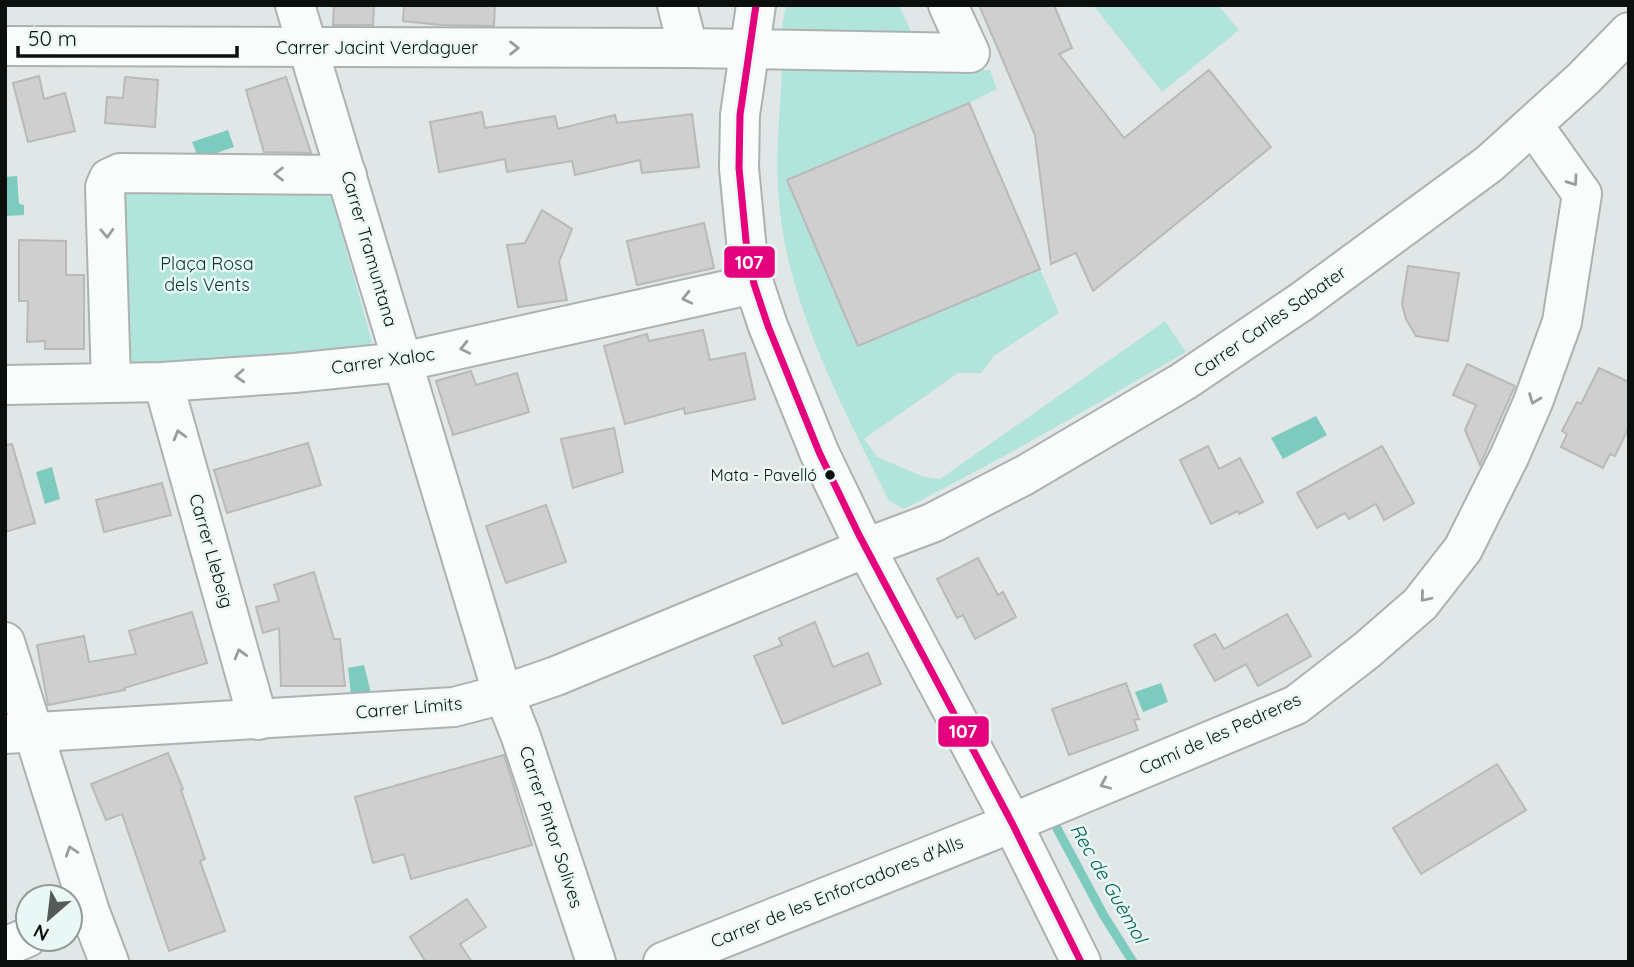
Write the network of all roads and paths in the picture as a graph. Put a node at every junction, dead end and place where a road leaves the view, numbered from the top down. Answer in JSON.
{"nodes":[{"id":1,"x":295,"y":5,"type":"edge"},
{"id":2,"x":677,"y":5,"type":"edge"},
{"id":3,"x":755,"y":5,"type":"edge"},
{"id":4,"x":948,"y":5,"type":"edge"},
{"id":5,"x":1629,"y":32,"type":"edge"},
{"id":6,"x":5,"y":46,"type":"edge"},
{"id":7,"x":308,"y":48,"type":"junction"},
{"id":8,"x":688,"y":48,"type":"junction"},
{"id":9,"x":748,"y":49,"type":"junction"},
{"id":10,"x":1533,"y":125,"type":"junction"},
{"id":11,"x":347,"y":175,"type":"junction"},
{"id":12,"x":754,"y":284,"type":"junction"},
{"id":13,"x":402,"y":362,"type":"junction"},
{"id":14,"x":111,"y":382,"type":"junction"},
{"id":15,"x":163,"y":382,"type":"junction"},
{"id":16,"x":5,"y":385,"type":"edge"},
{"id":17,"x":868,"y":547,"type":"junction"},
{"id":18,"x":5,"y":642,"type":"edge"},
{"id":19,"x":504,"y":694,"type":"junction"},
{"id":20,"x":258,"y":720,"type":"junction"},
{"id":21,"x":19,"y":734,"type":"edge"},
{"id":22,"x":1012,"y":823,"type":"junction"},
{"id":23,"x":69,"y":883,"type":"edge"},
{"id":24,"x":84,"y":923,"type":"edge"},
{"id":25,"x":108,"y":962,"type":"edge"},
{"id":26,"x":596,"y":962,"type":"edge"},
{"id":27,"x":663,"y":962,"type":"edge"},
{"id":28,"x":1081,"y":962,"type":"edge"}],
"edges":[{"from":1,"to":7,"type":"street","name":"Carrer Tramuntana"},
{"from":2,"to":8,"type":"street"},
{"from":3,"to":9,"type":"street"},
{"from":4,"to":9,"type":"street","name":"Carrer Jacint Verdaguer"},
{"from":5,"to":10,"type":"street","name":"Carrer Carles Sabater"},
{"from":6,"to":7,"type":"street","name":"Carrer Jacint Verdaguer"},
{"from":7,"to":8,"type":"street","name":"Carrer Jacint Verdaguer","one_way":true},
{"from":7,"to":11,"type":"street","name":"Carrer Tramuntana"},
{"from":8,"to":9,"type":"street","name":"Carrer Jacint Verdaguer"},
{"from":9,"to":12,"type":"street"},
{"from":10,"to":17,"type":"street","name":"Carrer Carles Sabater"},
{"from":10,"to":22,"type":"street","name":"Camí de les Pedreres","one_way":true},
{"from":11,"to":13,"type":"street","name":"Carrer Tramuntana"},
{"from":11,"to":14,"type":"street","one_way":true},
{"from":12,"to":13,"type":"street","name":"Carrer Xaloc","one_way":true},
{"from":12,"to":17,"type":"street"},
{"from":13,"to":15,"type":"street","name":"Carrer Xaloc","one_way":true},
{"from":13,"to":19,"type":"street","name":"Carrer Tramuntana"},
{"from":14,"to":15,"type":"street","name":"Carrer Xaloc"},
{"from":14,"to":16,"type":"street","name":"Carrer Xaloc"},
{"from":20,"to":15,"type":"street","name":"Carrer Llebeig","one_way":true},
{"from":17,"to":19,"type":"street","name":"Carrer Límits"},
{"from":17,"to":22,"type":"street"},
{"from":18,"to":21,"type":"street"},
{"from":19,"to":20,"type":"street","name":"Carrer Límits"},
{"from":19,"to":26,"type":"street","name":"Carrer Pintor Solives"},
{"from":20,"to":21,"type":"street","name":"Carrer Límits"},
{"from":23,"to":21,"type":"street","one_way":true},
{"from":22,"to":27,"type":"street","name":"Carrer de les Enforcadores d'Alls"},
{"from":22,"to":28,"type":"street"},
{"from":24,"to":25,"type":"street"}]}
